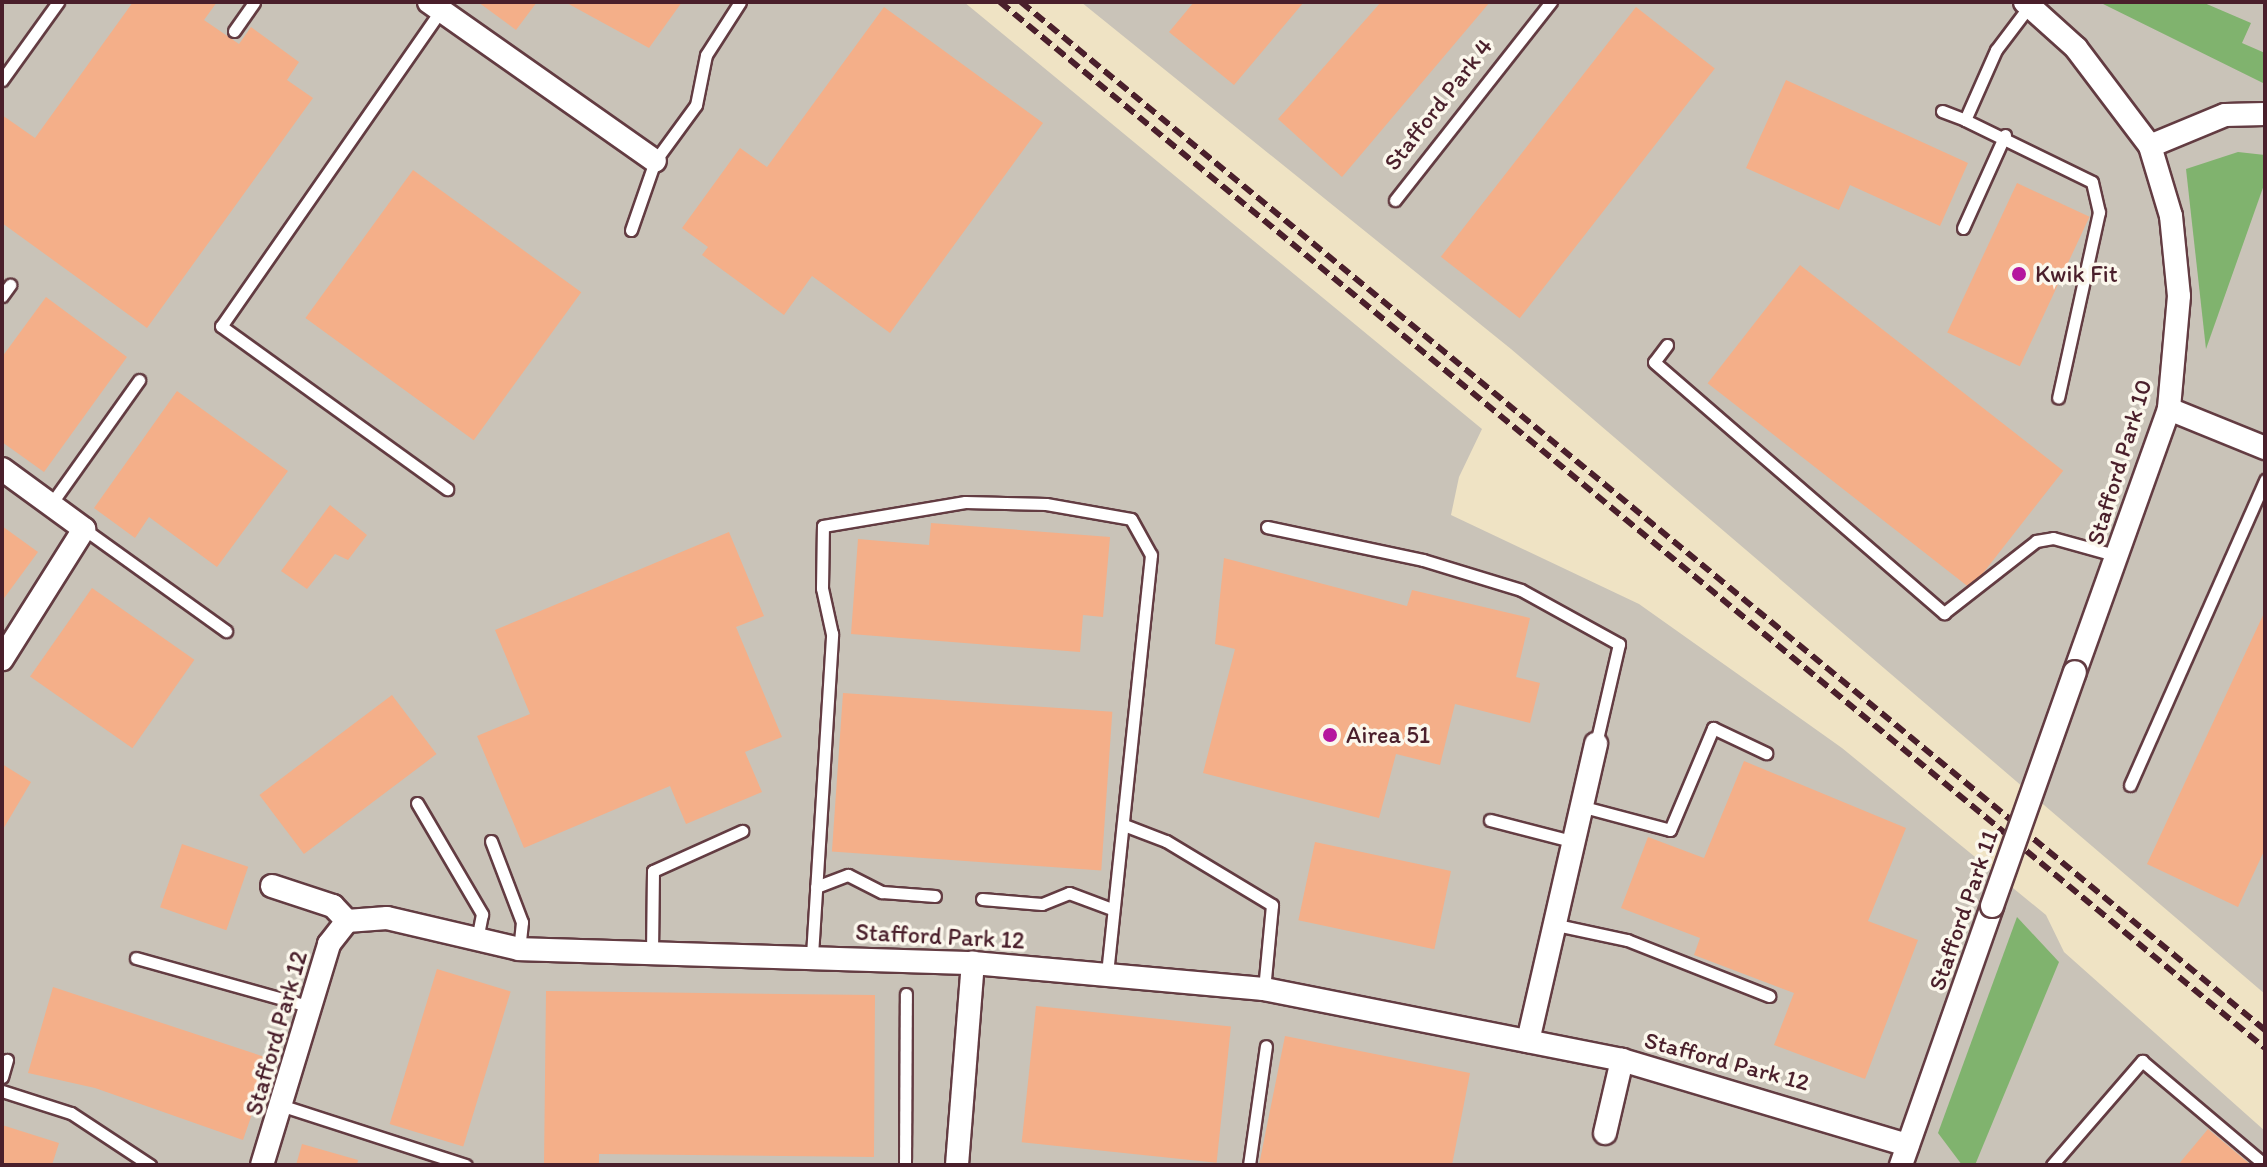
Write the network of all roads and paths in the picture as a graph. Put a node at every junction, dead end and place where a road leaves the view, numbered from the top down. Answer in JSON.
{"nodes":[{"id":1,"x":58,"y":2,"type":"edge"},
{"id":2,"x":254,"y":2,"type":"edge"},
{"id":3,"x":740,"y":2,"type":"edge"},
{"id":4,"x":1551,"y":2,"type":"edge"},
{"id":5,"x":2027,"y":4,"type":"edge"},
{"id":6,"x":435,"y":6,"type":"edge"},
{"id":7,"x":234,"y":31,"type":"dead end"},
{"id":8,"x":2,"y":80,"type":"edge"},
{"id":9,"x":1942,"y":111,"type":"dead end"},
{"id":10,"x":2265,"y":114,"type":"edge"},
{"id":11,"x":1965,"y":120,"type":"junction"},
{"id":12,"x":2005,"y":135,"type":"junction"},
{"id":13,"x":2150,"y":146,"type":"junction"},
{"id":14,"x":655,"y":161,"type":"junction"},
{"id":15,"x":1395,"y":200,"type":"dead end"},
{"id":16,"x":1963,"y":228,"type":"dead end"},
{"id":17,"x":631,"y":230,"type":"dead end"},
{"id":18,"x":10,"y":285,"type":"dead end"},
{"id":19,"x":2,"y":296,"type":"edge"},
{"id":20,"x":1667,"y":345,"type":"dead end"},
{"id":21,"x":139,"y":380,"type":"dead end"},
{"id":22,"x":2058,"y":398,"type":"dead end"},
{"id":23,"x":2169,"y":409,"type":"junction"},
{"id":24,"x":2265,"y":448,"type":"edge"},
{"id":25,"x":2,"y":469,"type":"edge"},
{"id":26,"x":2265,"y":480,"type":"edge"},
{"id":27,"x":447,"y":489,"type":"dead end"},
{"id":28,"x":51,"y":504,"type":"junction"},
{"id":29,"x":1267,"y":527,"type":"dead end"},
{"id":30,"x":84,"y":529,"type":"junction"},
{"id":31,"x":2118,"y":556,"type":"junction"},
{"id":32,"x":226,"y":631,"type":"dead end"},
{"id":33,"x":2,"y":659,"type":"edge"},
{"id":34,"x":2075,"y":672,"type":"joint"},
{"id":35,"x":1596,"y":744,"type":"joint"},
{"id":36,"x":1766,"y":753,"type":"dead end"},
{"id":37,"x":2130,"y":785,"type":"dead end"},
{"id":38,"x":417,"y":803,"type":"dead end"},
{"id":39,"x":1580,"y":806,"type":"junction"},
{"id":40,"x":1490,"y":820,"type":"dead end"},
{"id":41,"x":1124,"y":825,"type":"junction"},
{"id":42,"x":742,"y":831,"type":"dead end"},
{"id":43,"x":491,"y":841,"type":"dead end"},
{"id":44,"x":1571,"y":841,"type":"junction"},
{"id":45,"x":272,"y":886,"type":"dead end"},
{"id":46,"x":816,"y":887,"type":"junction"},
{"id":47,"x":935,"y":896,"type":"dead end"},
{"id":48,"x":982,"y":899,"type":"dead end"},
{"id":49,"x":1112,"y":909,"type":"junction"},
{"id":50,"x":347,"y":921,"type":"junction"},
{"id":51,"x":1552,"y":924,"type":"junction"},
{"id":52,"x":477,"y":939,"type":"junction"},
{"id":53,"x":519,"y":949,"type":"junction"},
{"id":54,"x":652,"y":953,"type":"junction"},
{"id":55,"x":812,"y":955,"type":"junction"},
{"id":56,"x":136,"y":958,"type":"dead end"},
{"id":57,"x":973,"y":963,"type":"junction"},
{"id":58,"x":1107,"y":973,"type":"junction"},
{"id":59,"x":1264,"y":989,"type":"junction"},
{"id":60,"x":906,"y":994,"type":"dead end"},
{"id":61,"x":1769,"y":996,"type":"dead end"},
{"id":62,"x":312,"y":1007,"type":"junction"},
{"id":63,"x":1528,"y":1041,"type":"junction"},
{"id":64,"x":1266,"y":1046,"type":"dead end"},
{"id":65,"x":7,"y":1060,"type":"dead end"},
{"id":66,"x":1622,"y":1060,"type":"junction"},
{"id":67,"x":2,"y":1077,"type":"edge"},
{"id":68,"x":2,"y":1091,"type":"edge"},
{"id":69,"x":283,"y":1106,"type":"junction"},
{"id":70,"x":1605,"y":1133,"type":"dead end"},
{"id":71,"x":1905,"y":1155,"type":"edge"},
{"id":72,"x":150,"y":1165,"type":"edge"},
{"id":73,"x":262,"y":1165,"type":"edge"},
{"id":74,"x":466,"y":1165,"type":"edge"},
{"id":75,"x":905,"y":1165,"type":"edge"},
{"id":76,"x":957,"y":1165,"type":"edge"},
{"id":77,"x":1249,"y":1165,"type":"edge"},
{"id":78,"x":2052,"y":1165,"type":"edge"},
{"id":79,"x":2265,"y":1165,"type":"edge"}],
"edges":[{"from":1,"to":8,"type":"lane"},
{"from":2,"to":7,"type":"lane"},
{"from":3,"to":14,"type":"lane"},
{"from":4,"to":15,"type":"lane","name":"Stafford Park 4"},
{"from":5,"to":11,"type":"lane"},
{"from":5,"to":13,"type":"street"},
{"from":6,"to":14,"type":"street"},
{"from":6,"to":27,"type":"lane"},
{"from":9,"to":11,"type":"lane"},
{"from":10,"to":13,"type":"street"},
{"from":11,"to":12,"type":"lane"},
{"from":12,"to":16,"type":"lane"},
{"from":12,"to":22,"type":"lane"},
{"from":13,"to":23,"type":"street","name":"Stafford Park 10"},
{"from":14,"to":17,"type":"lane"},
{"from":18,"to":19,"type":"lane"},
{"from":20,"to":31,"type":"lane"},
{"from":21,"to":28,"type":"lane"},
{"from":23,"to":24,"type":"street"},
{"from":23,"to":31,"type":"street","name":"Stafford Park 10"},
{"from":25,"to":28,"type":"street"},
{"from":26,"to":37,"type":"lane"},
{"from":28,"to":30,"type":"street"},
{"from":29,"to":35,"type":"lane"},
{"from":30,"to":32,"type":"lane"},
{"from":30,"to":33,"type":"street"},
{"from":31,"to":34,"type":"street","name":"Stafford Park 10"},
{"from":34,"to":71,"type":"street","name":"Stafford Park 11","bridge":true},
{"from":35,"to":39,"type":"street"},
{"from":36,"to":39,"type":"lane"},
{"from":38,"to":52,"type":"lane"},
{"from":39,"to":44,"type":"street"},
{"from":40,"to":44,"type":"lane"},
{"from":41,"to":46,"type":"lane"},
{"from":41,"to":49,"type":"lane"},
{"from":41,"to":59,"type":"lane"},
{"from":42,"to":54,"type":"lane"},
{"from":43,"to":53,"type":"lane"},
{"from":44,"to":51,"type":"street"},
{"from":45,"to":50,"type":"street"},
{"from":46,"to":47,"type":"lane"},
{"from":46,"to":55,"type":"lane"},
{"from":48,"to":49,"type":"lane"},
{"from":49,"to":58,"type":"lane"},
{"from":50,"to":52,"type":"street","name":"Stafford Park 12"},
{"from":50,"to":62,"type":"street","name":"Stafford Park 12"},
{"from":51,"to":61,"type":"lane"},
{"from":51,"to":63,"type":"street"},
{"from":52,"to":53,"type":"street","name":"Stafford Park 12"},
{"from":53,"to":54,"type":"street","name":"Stafford Park 12"},
{"from":54,"to":55,"type":"street","name":"Stafford Park 12"},
{"from":55,"to":57,"type":"street","name":"Stafford Park 12"},
{"from":56,"to":62,"type":"lane"},
{"from":57,"to":58,"type":"street","name":"Stafford Park 12"},
{"from":57,"to":76,"type":"street"},
{"from":58,"to":59,"type":"street","name":"Stafford Park 12"},
{"from":59,"to":63,"type":"street","name":"Stafford Park 12"},
{"from":60,"to":75,"type":"lane"},
{"from":62,"to":69,"type":"street","name":"Stafford Park 12"},
{"from":63,"to":66,"type":"street","name":"Stafford Park 12"},
{"from":64,"to":77,"type":"lane"},
{"from":65,"to":67,"type":"lane"},
{"from":66,"to":70,"type":"street"},
{"from":66,"to":71,"type":"street","name":"Stafford Park 12"},
{"from":68,"to":72,"type":"lane"},
{"from":69,"to":73,"type":"street","name":"Stafford Park 12"},
{"from":69,"to":74,"type":"lane"},
{"from":78,"to":79,"type":"lane"}]}
